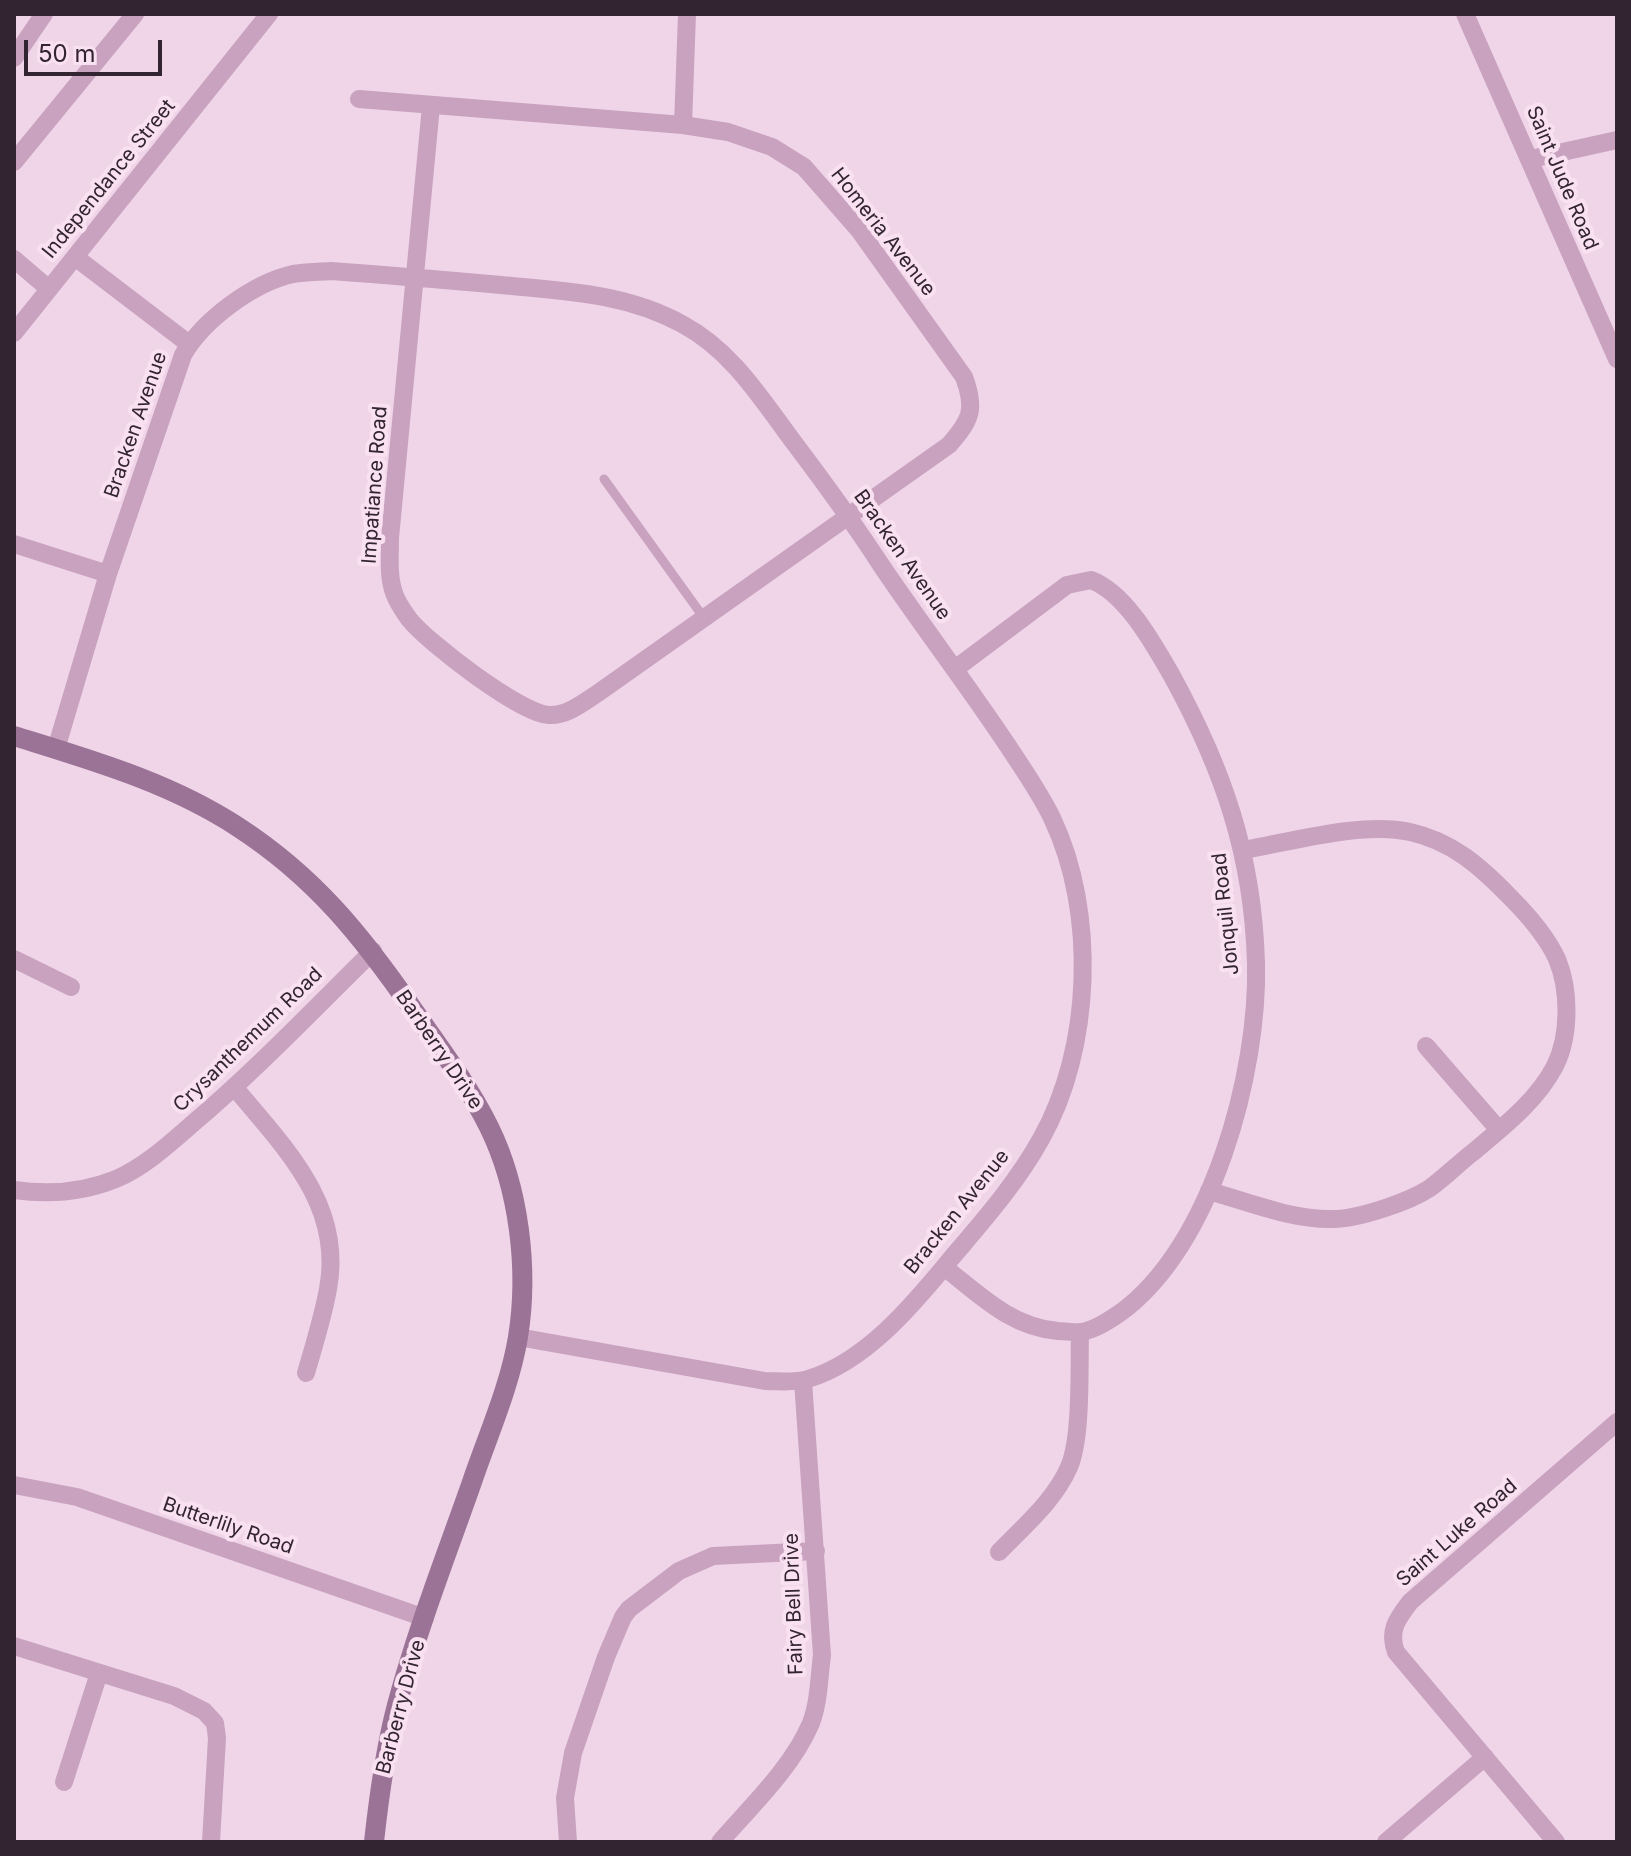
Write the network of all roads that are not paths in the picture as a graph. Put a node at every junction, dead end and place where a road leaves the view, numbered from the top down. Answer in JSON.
{"nodes":[{"id":1,"x":44,"y":14,"type":"edge"},
{"id":2,"x":135,"y":14,"type":"edge"},
{"id":3,"x":269,"y":14,"type":"edge"},
{"id":4,"x":687,"y":14,"type":"edge"},
{"id":5,"x":1465,"y":14,"type":"edge"},
{"id":6,"x":14,"y":58,"type":"edge"},
{"id":7,"x":359,"y":99,"type":"dead end"},
{"id":8,"x":431,"y":106,"type":"junction"},
{"id":9,"x":683,"y":125,"type":"junction"},
{"id":10,"x":1617,"y":140,"type":"edge"},
{"id":11,"x":1531,"y":159,"type":"junction"},
{"id":12,"x":14,"y":162,"type":"edge"},
{"id":13,"x":75,"y":257,"type":"junction"},
{"id":14,"x":14,"y":259,"type":"edge"},
{"id":15,"x":415,"y":277,"type":"junction"},
{"id":16,"x":49,"y":289,"type":"junction"},
{"id":17,"x":14,"y":333,"type":"edge"},
{"id":18,"x":189,"y":344,"type":"junction"},
{"id":19,"x":1617,"y":359,"type":"edge"},
{"id":20,"x":604,"y":479,"type":"dead end"},
{"id":21,"x":848,"y":516,"type":"junction"},
{"id":22,"x":14,"y":544,"type":"edge"},
{"id":23,"x":108,"y":574,"type":"junction"},
{"id":24,"x":704,"y":618,"type":"junction"},
{"id":25,"x":955,"y":669,"type":"junction"},
{"id":26,"x":14,"y":736,"type":"edge"},
{"id":27,"x":56,"y":749,"type":"junction"},
{"id":28,"x":1243,"y":850,"type":"junction"},
{"id":29,"x":373,"y":951,"type":"junction"},
{"id":30,"x":14,"y":959,"type":"edge"},
{"id":31,"x":71,"y":987,"type":"dead end"},
{"id":32,"x":1426,"y":1046,"type":"dead end"},
{"id":33,"x":235,"y":1088,"type":"junction"},
{"id":34,"x":1499,"y":1130,"type":"junction"},
{"id":35,"x":14,"y":1190,"type":"edge"},
{"id":36,"x":1209,"y":1191,"type":"junction"},
{"id":37,"x":944,"y":1267,"type":"junction"},
{"id":38,"x":1080,"y":1332,"type":"junction"},
{"id":39,"x":518,"y":1337,"type":"junction"},
{"id":40,"x":306,"y":1373,"type":"dead end"},
{"id":41,"x":803,"y":1381,"type":"junction"},
{"id":42,"x":1617,"y":1422,"type":"edge"},
{"id":43,"x":14,"y":1485,"type":"edge"},
{"id":44,"x":816,"y":1551,"type":"junction"},
{"id":45,"x":999,"y":1552,"type":"dead end"},
{"id":46,"x":425,"y":1618,"type":"junction"},
{"id":47,"x":14,"y":1646,"type":"edge"},
{"id":48,"x":99,"y":1673,"type":"junction"},
{"id":49,"x":1485,"y":1757,"type":"junction"},
{"id":50,"x":64,"y":1782,"type":"dead end"},
{"id":51,"x":211,"y":1842,"type":"edge"},
{"id":52,"x":374,"y":1842,"type":"edge"},
{"id":53,"x":568,"y":1842,"type":"edge"},
{"id":54,"x":720,"y":1842,"type":"edge"},
{"id":55,"x":1386,"y":1842,"type":"edge"},
{"id":56,"x":1556,"y":1842,"type":"edge"}],
"edges":[{"from":1,"to":6,"type":"street"},
{"from":2,"to":12,"type":"street"},
{"from":3,"to":13,"type":"street","name":"Independance Street"},
{"from":4,"to":9,"type":"street"},
{"from":5,"to":11,"type":"street","name":"Saint Jude Road"},
{"from":7,"to":8,"type":"street","name":"Homeria Avenue"},
{"from":8,"to":9,"type":"street","name":"Homeria Avenue"},
{"from":8,"to":15,"type":"street","name":"Impatiance Road"},
{"from":9,"to":21,"type":"street","name":"Homeria Avenue"},
{"from":10,"to":11,"type":"street"},
{"from":11,"to":19,"type":"street","name":"Saint Jude Road"},
{"from":13,"to":16,"type":"street","name":"Independance Street"},
{"from":13,"to":18,"type":"street"},
{"from":14,"to":16,"type":"street"},
{"from":15,"to":18,"type":"street","name":"Bracken Avenue"},
{"from":15,"to":21,"type":"street","name":"Bracken Avenue"},
{"from":15,"to":24,"type":"street","name":"Impatiance Road"},
{"from":16,"to":17,"type":"street","name":"Independance Street"},
{"from":18,"to":23,"type":"street","name":"Bracken Avenue"},
{"from":20,"to":24,"type":"lane"},
{"from":21,"to":24,"type":"street","name":"Impatiance Road"},
{"from":21,"to":25,"type":"street","name":"Bracken Avenue"},
{"from":22,"to":23,"type":"street"},
{"from":23,"to":27,"type":"street","name":"Bracken Avenue"},
{"from":25,"to":28,"type":"street","name":"Jonquil Road"},
{"from":25,"to":37,"type":"street","name":"Bracken Avenue"},
{"from":26,"to":27,"type":"street","name":"Barberry Drive"},
{"from":27,"to":29,"type":"street","name":"Barberry Drive"},
{"from":28,"to":34,"type":"street"},
{"from":28,"to":36,"type":"street","name":"Jonquil Road"},
{"from":29,"to":33,"type":"street","name":"Crysanthemum Road"},
{"from":29,"to":39,"type":"street","name":"Barberry Drive"},
{"from":30,"to":31,"type":"street"},
{"from":32,"to":34,"type":"street"},
{"from":33,"to":35,"type":"street","name":"Crysanthemum Road"},
{"from":33,"to":40,"type":"street"},
{"from":34,"to":36,"type":"street"},
{"from":36,"to":38,"type":"street","name":"Jonquil Road"},
{"from":37,"to":38,"type":"street","name":"Jonquil Road"},
{"from":37,"to":41,"type":"street","name":"Bracken Avenue"},
{"from":38,"to":45,"type":"street"},
{"from":39,"to":41,"type":"street","name":"Bracken Avenue"},
{"from":39,"to":46,"type":"street","name":"Barberry Drive"},
{"from":41,"to":44,"type":"street","name":"Fairy Bell Drive"},
{"from":42,"to":49,"type":"street","name":"Saint Luke Road"},
{"from":43,"to":46,"type":"street","name":"Butterlily Road"},
{"from":44,"to":53,"type":"street"},
{"from":44,"to":54,"type":"street","name":"Fairy Bell Drive"},
{"from":46,"to":52,"type":"street","name":"Barberry Drive"},
{"from":47,"to":48,"type":"street"},
{"from":48,"to":50,"type":"street"},
{"from":48,"to":51,"type":"street"},
{"from":49,"to":55,"type":"street"},
{"from":49,"to":56,"type":"street","name":"Saint Luke Road"}]}
